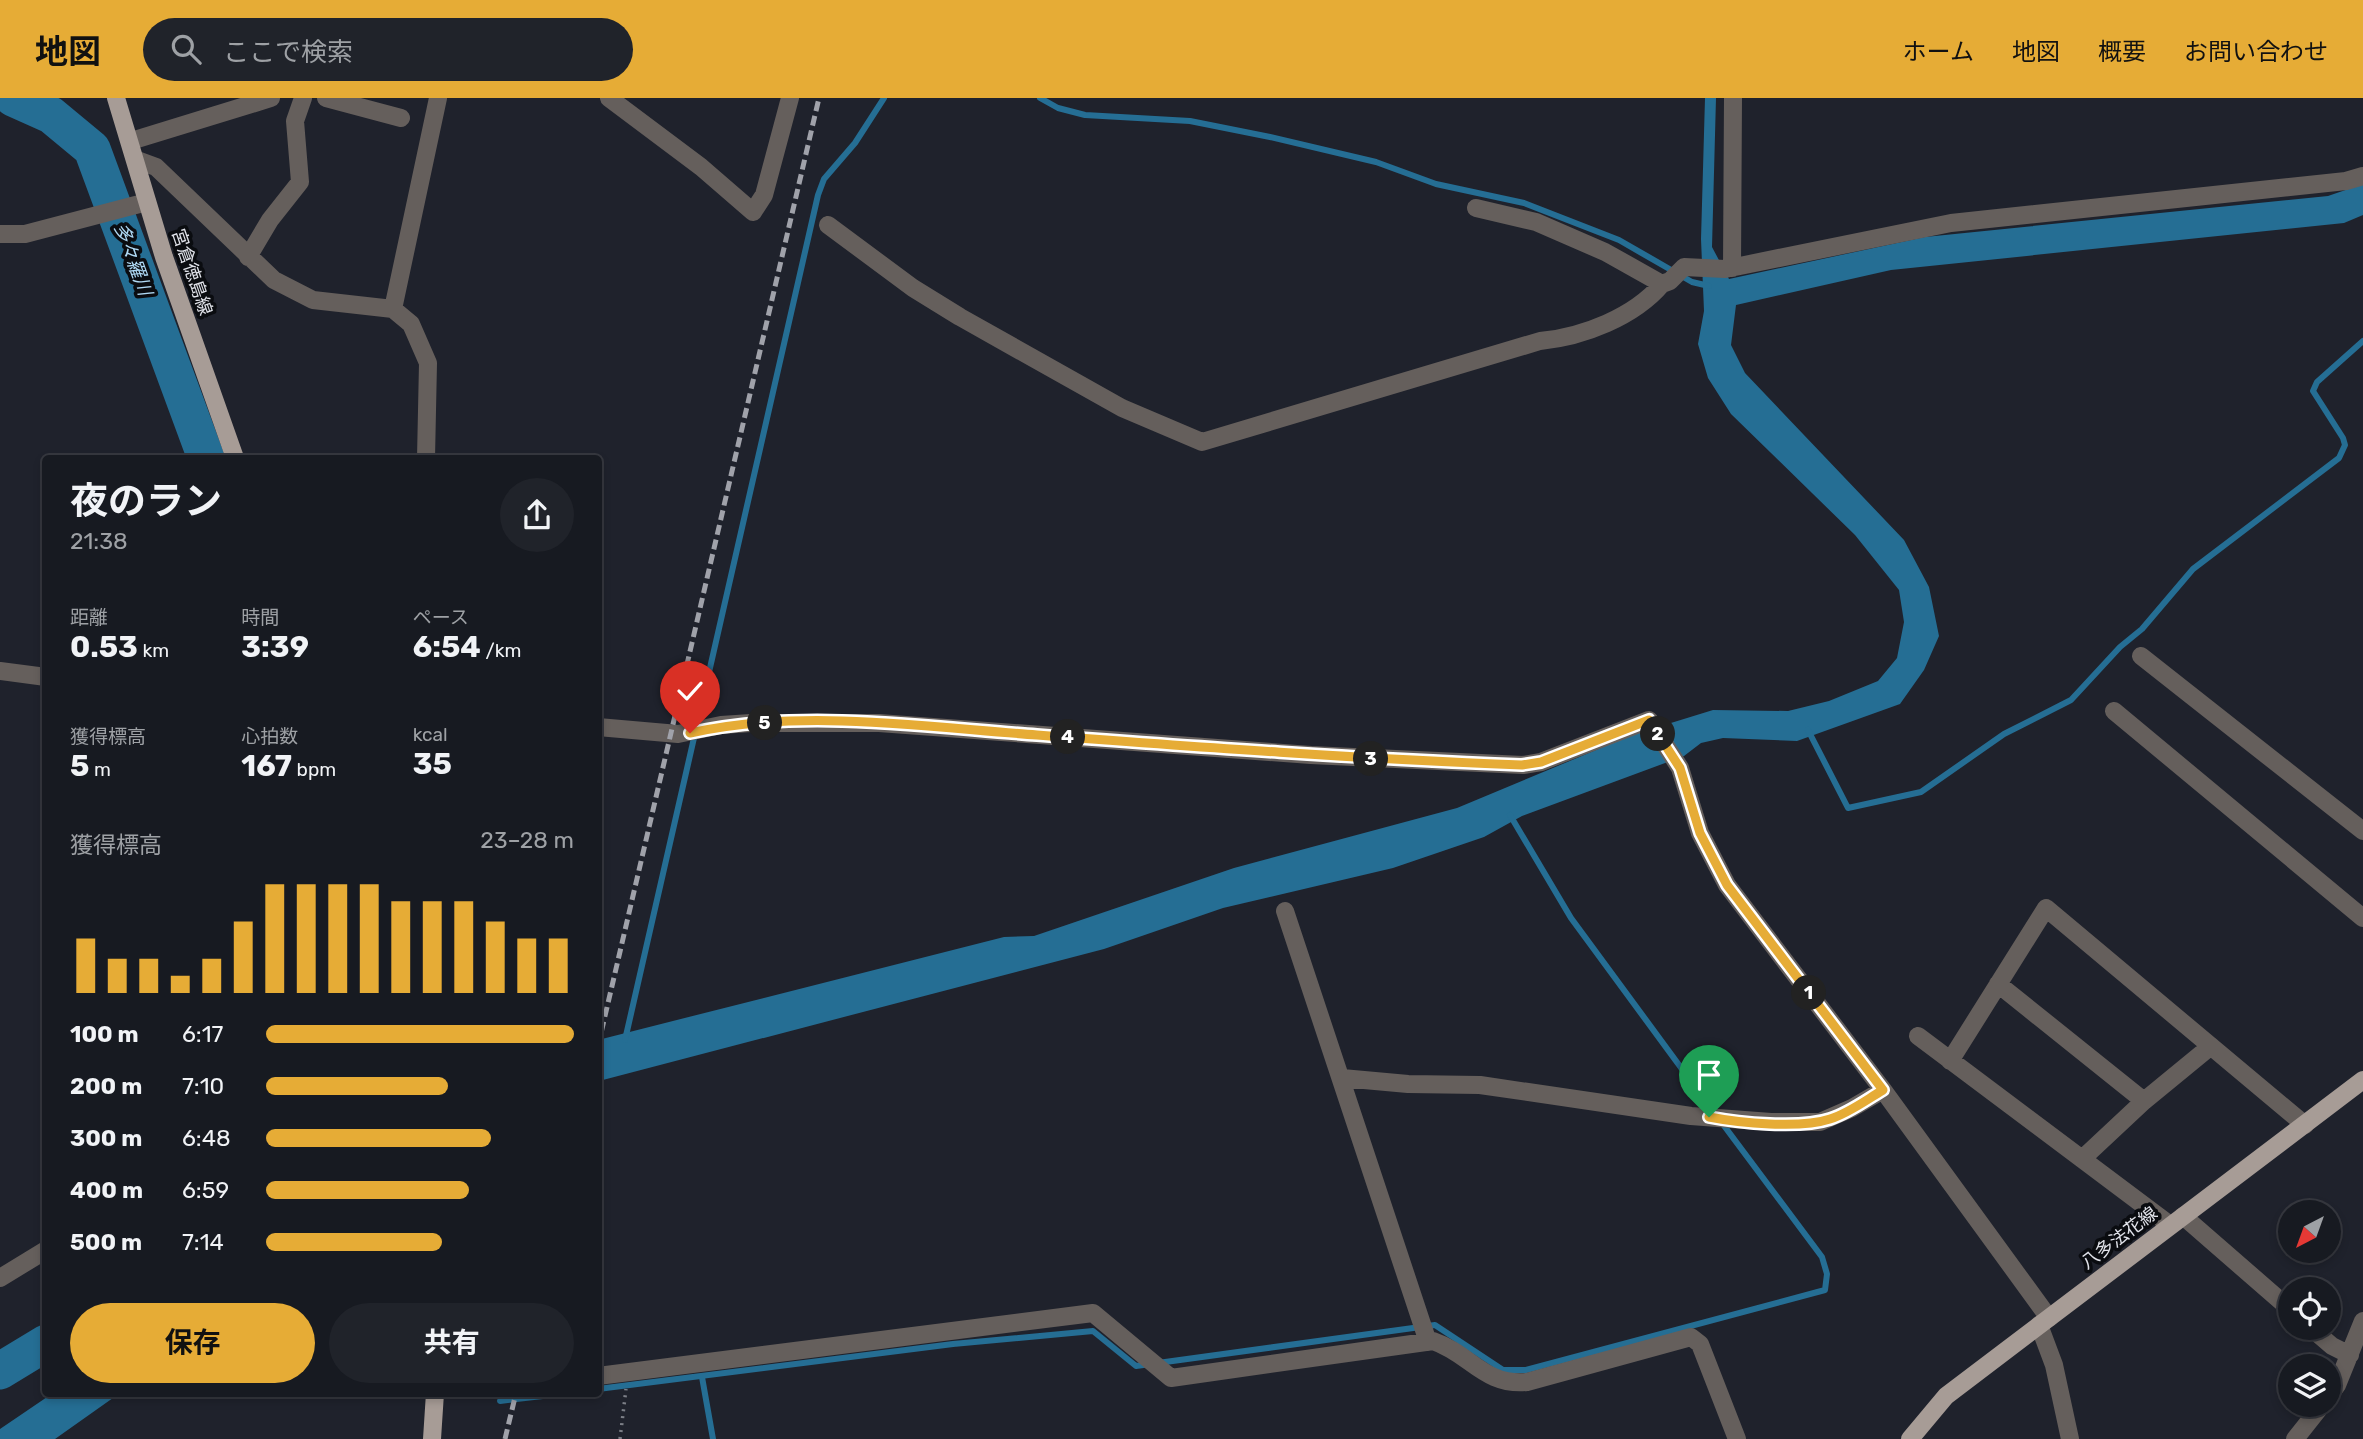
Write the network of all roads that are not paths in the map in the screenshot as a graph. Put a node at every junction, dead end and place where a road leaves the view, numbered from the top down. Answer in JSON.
{"nodes":[{"id":1,"x":116,"y":98,"type":"edge"},
{"id":2,"x":271,"y":98,"type":"edge"},
{"id":3,"x":303,"y":98,"type":"edge"},
{"id":4,"x":326,"y":98,"type":"edge"},
{"id":5,"x":438,"y":98,"type":"edge"},
{"id":6,"x":609,"y":98,"type":"edge"},
{"id":7,"x":790,"y":98,"type":"edge"},
{"id":8,"x":1733,"y":98,"type":"edge"},
{"id":9,"x":401,"y":118,"type":"dead end"},
{"id":10,"x":131,"y":141,"type":"junction"},
{"id":11,"x":137,"y":160,"type":"junction"},
{"id":12,"x":2363,"y":176,"type":"edge"},
{"id":13,"x":141,"y":203,"type":"junction"},
{"id":14,"x":1476,"y":208,"type":"dead end"},
{"id":15,"x":828,"y":225,"type":"dead end"},
{"id":16,"x":0,"y":234,"type":"edge"},
{"id":17,"x":248,"y":257,"type":"junction"},
{"id":18,"x":1729,"y":269,"type":"junction"},
{"id":19,"x":1666,"y":282,"type":"junction"},
{"id":20,"x":393,"y":309,"type":"junction"},
{"id":21,"x":234,"y":455,"type":"edge"},
{"id":22,"x":426,"y":455,"type":"edge"},
{"id":23,"x":2141,"y":656,"type":"dead end"},
{"id":24,"x":0,"y":671,"type":"edge"},
{"id":25,"x":42,"y":676,"type":"edge"},
{"id":26,"x":2114,"y":711,"type":"dead end"},
{"id":27,"x":602,"y":727,"type":"edge"},
{"id":28,"x":2363,"y":831,"type":"edge"},
{"id":29,"x":1285,"y":911,"type":"dead end"},
{"id":30,"x":2363,"y":918,"type":"edge"},
{"id":31,"x":1998,"y":984,"type":"junction"},
{"id":32,"x":1918,"y":1036,"type":"dead end"},
{"id":33,"x":2211,"y":1046,"type":"junction"},
{"id":34,"x":1951,"y":1061,"type":"junction"},
{"id":35,"x":1342,"y":1078,"type":"junction"},
{"id":36,"x":2363,"y":1080,"type":"edge"},
{"id":37,"x":1883,"y":1090,"type":"junction"},
{"id":38,"x":2144,"y":1101,"type":"junction"},
{"id":39,"x":2305,"y":1125,"type":"junction"},
{"id":40,"x":2082,"y":1159,"type":"junction"},
{"id":41,"x":2176,"y":1221,"type":"junction"},
{"id":42,"x":42,"y":1252,"type":"edge"},
{"id":43,"x":0,"y":1278,"type":"edge"},
{"id":44,"x":2278,"y":1300,"type":"edge"},
{"id":45,"x":2363,"y":1321,"type":"edge"},
{"id":46,"x":2044,"y":1322,"type":"junction"},
{"id":47,"x":1425,"y":1333,"type":"junction"},
{"id":48,"x":2325,"y":1340,"type":"edge"},
{"id":49,"x":2357,"y":1346,"type":"edge"},
{"id":50,"x":602,"y":1375,"type":"edge"},
{"id":51,"x":2341,"y":1375,"type":"edge"},
{"id":52,"x":435,"y":1397,"type":"edge"},
{"id":53,"x":2312,"y":1417,"type":"edge"},
{"id":54,"x":432,"y":1439,"type":"edge"},
{"id":55,"x":1737,"y":1439,"type":"edge"},
{"id":56,"x":1910,"y":1439,"type":"edge"},
{"id":57,"x":2070,"y":1439,"type":"edge"},
{"id":58,"x":2295,"y":1439,"type":"edge"}],
"edges":[{"from":1,"to":10,"type":"main road","name":"宮倉徳島線"},
{"from":2,"to":10,"type":"street"},
{"from":3,"to":17,"type":"street"},
{"from":4,"to":9,"type":"street"},
{"from":5,"to":20,"type":"street"},
{"from":6,"to":7,"type":"street"},
{"from":8,"to":18,"type":"street"},
{"from":10,"to":11,"type":"main road","name":"宮倉徳島線"},
{"from":11,"to":13,"type":"main road","name":"宮倉徳島線"},
{"from":11,"to":17,"type":"street"},
{"from":12,"to":18,"type":"street"},
{"from":13,"to":16,"type":"street"},
{"from":13,"to":21,"type":"main road","name":"宮倉徳島線"},
{"from":14,"to":19,"type":"street"},
{"from":15,"to":19,"type":"street"},
{"from":17,"to":20,"type":"street"},
{"from":18,"to":19,"type":"street"},
{"from":20,"to":22,"type":"street"},
{"from":23,"to":28,"type":"street"},
{"from":24,"to":25,"type":"street"},
{"from":26,"to":30,"type":"street"},
{"from":27,"to":37,"type":"street"},
{"from":29,"to":35,"type":"street"},
{"from":31,"to":33,"type":"street"},
{"from":31,"to":34,"type":"street"},
{"from":31,"to":38,"type":"street"},
{"from":32,"to":34,"type":"street"},
{"from":33,"to":38,"type":"street"},
{"from":33,"to":39,"type":"street"},
{"from":34,"to":40,"type":"street"},
{"from":35,"to":37,"type":"street"},
{"from":35,"to":47,"type":"street"},
{"from":36,"to":39,"type":"main road","name":"八多法花線"},
{"from":37,"to":46,"type":"street"},
{"from":38,"to":40,"type":"street"},
{"from":39,"to":41,"type":"main road","name":"八多法花線"},
{"from":40,"to":41,"type":"street"},
{"from":41,"to":44,"type":"street"},
{"from":41,"to":46,"type":"main road","name":"八多法花線"},
{"from":42,"to":43,"type":"street"},
{"from":45,"to":49,"type":"street"},
{"from":46,"to":56,"type":"main road","name":"八多法花線"},
{"from":46,"to":57,"type":"street"},
{"from":47,"to":50,"type":"street"},
{"from":47,"to":55,"type":"street"},
{"from":48,"to":49,"type":"street"},
{"from":49,"to":51,"type":"street"},
{"from":52,"to":54,"type":"main road"},
{"from":53,"to":58,"type":"street"}]}
